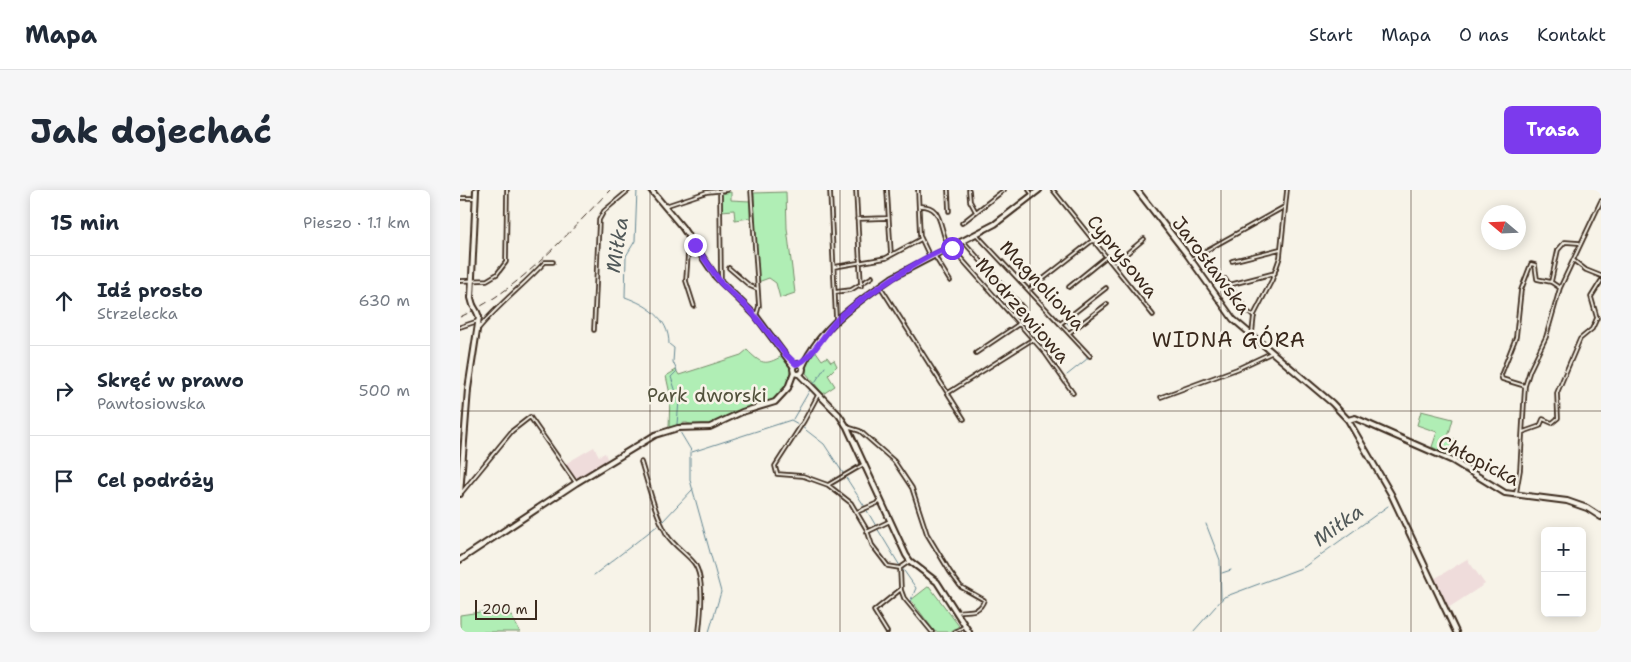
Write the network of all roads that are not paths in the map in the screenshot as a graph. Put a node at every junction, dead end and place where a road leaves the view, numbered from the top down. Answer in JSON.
{"nodes":[{"id":1,"x":476,"y":190,"type":"edge"},
{"id":2,"x":507,"y":190,"type":"edge"},
{"id":3,"x":629,"y":190,"type":"edge"},
{"id":4,"x":651,"y":190,"type":"edge"},
{"id":5,"x":727,"y":190,"type":"edge"},
{"id":6,"x":751,"y":190,"type":"edge"},
{"id":7,"x":830,"y":190,"type":"edge"},
{"id":8,"x":856,"y":190,"type":"edge"},
{"id":9,"x":887,"y":190,"type":"edge"},
{"id":10,"x":918,"y":190,"type":"edge"},
{"id":11,"x":948,"y":190,"type":"edge"},
{"id":12,"x":969,"y":190,"type":"edge"},
{"id":13,"x":1004,"y":190,"type":"edge"},
{"id":14,"x":1029,"y":190,"type":"edge"},
{"id":15,"x":1039,"y":190,"type":"edge"},
{"id":16,"x":1054,"y":190,"type":"edge"},
{"id":17,"x":1137,"y":190,"type":"edge"},
{"id":18,"x":1287,"y":190,"type":"edge"},
{"id":19,"x":720,"y":191,"type":"edge"},
{"id":20,"x":1033,"y":195,"type":"junction"},
{"id":21,"x":460,"y":198,"type":"edge"},
{"id":22,"x":476,"y":198,"type":"junction"},
{"id":23,"x":1601,"y":201,"type":"edge"},
{"id":24,"x":664,"y":206,"type":"junction"},
{"id":25,"x":918,"y":206,"type":"junction"},
{"id":26,"x":1285,"y":207,"type":"junction"},
{"id":27,"x":948,"y":211,"type":"dead end"},
{"id":28,"x":976,"y":212,"type":"junction"},
{"id":29,"x":888,"y":218,"type":"junction"},
{"id":30,"x":857,"y":219,"type":"junction"},
{"id":31,"x":962,"y":222,"type":"dead end"},
{"id":32,"x":976,"y":234,"type":"junction"},
{"id":33,"x":690,"y":238,"type":"junction"},
{"id":34,"x":945,"y":238,"type":"dead end"},
{"id":35,"x":921,"y":239,"type":"junction"},
{"id":36,"x":1144,"y":239,"type":"dead end"},
{"id":37,"x":1093,"y":240,"type":"junction"},
{"id":38,"x":963,"y":241,"type":"junction"},
{"id":39,"x":1580,"y":243,"type":"junction"},
{"id":40,"x":951,"y":247,"type":"junction"},
{"id":41,"x":1281,"y":248,"type":"junction"},
{"id":42,"x":891,"y":255,"type":"junction"},
{"id":43,"x":932,"y":256,"type":"junction"},
{"id":44,"x":1107,"y":257,"type":"junction"},
{"id":45,"x":1191,"y":259,"type":"junction"},
{"id":46,"x":1573,"y":260,"type":"junction"},
{"id":47,"x":1232,"y":261,"type":"dead end"},
{"id":48,"x":553,"y":262,"type":"dead end"},
{"id":49,"x":860,"y":262,"type":"junction"},
{"id":50,"x":1113,"y":265,"type":"junction"},
{"id":51,"x":834,"y":267,"type":"junction"},
{"id":52,"x":729,"y":268,"type":"dead end"},
{"id":53,"x":1275,"y":273,"type":"junction"},
{"id":54,"x":1601,"y":276,"type":"edge"},
{"id":55,"x":872,"y":277,"type":"dead end"},
{"id":56,"x":1225,"y":279,"type":"dead end"},
{"id":57,"x":460,"y":281,"type":"edge"},
{"id":58,"x":473,"y":281,"type":"junction"},
{"id":59,"x":950,"y":281,"type":"dead end"},
{"id":60,"x":1601,"y":281,"type":"edge"},
{"id":61,"x":720,"y":282,"type":"junction"},
{"id":62,"x":1551,"y":282,"type":"junction"},
{"id":63,"x":1229,"y":285,"type":"junction"},
{"id":64,"x":860,"y":286,"type":"junction"},
{"id":65,"x":880,"y":286,"type":"junction"},
{"id":66,"x":1069,"y":287,"type":"dead end"},
{"id":67,"x":1106,"y":288,"type":"dead end"},
{"id":68,"x":1560,"y":288,"type":"junction"},
{"id":69,"x":758,"y":289,"type":"junction"},
{"id":70,"x":1029,"y":290,"type":"junction"},
{"id":71,"x":835,"y":292,"type":"junction"},
{"id":72,"x":1107,"y":304,"type":"dead end"},
{"id":73,"x":694,"y":306,"type":"dead end"},
{"id":74,"x":1023,"y":308,"type":"dead end"},
{"id":75,"x":836,"y":313,"type":"junction"},
{"id":76,"x":843,"y":315,"type":"junction"},
{"id":77,"x":1152,"y":315,"type":"dead end"},
{"id":78,"x":756,"y":316,"type":"junction"},
{"id":79,"x":1254,"y":317,"type":"junction"},
{"id":80,"x":478,"y":321,"type":"junction"},
{"id":81,"x":836,"y":321,"type":"junction"},
{"id":82,"x":1019,"y":324,"type":"junction"},
{"id":83,"x":1060,"y":324,"type":"junction"},
{"id":84,"x":460,"y":327,"type":"edge"},
{"id":85,"x":476,"y":329,"type":"junction"},
{"id":86,"x":594,"y":330,"type":"dead end"},
{"id":87,"x":1069,"y":334,"type":"junction"},
{"id":88,"x":1251,"y":336,"type":"junction"},
{"id":89,"x":1033,"y":339,"type":"junction"},
{"id":90,"x":976,"y":352,"type":"dead end"},
{"id":91,"x":1270,"y":353,"type":"junction"},
{"id":92,"x":1090,"y":356,"type":"dead end"},
{"id":93,"x":798,"y":369,"type":"junction"},
{"id":94,"x":1526,"y":386,"type":"junction"},
{"id":95,"x":819,"y":393,"type":"junction"},
{"id":96,"x":948,"y":393,"type":"junction"},
{"id":97,"x":1073,"y":393,"type":"dead end"},
{"id":98,"x":1161,"y":397,"type":"dead end"},
{"id":99,"x":964,"y":419,"type":"dead end"},
{"id":100,"x":1348,"y":420,"type":"junction"},
{"id":101,"x":847,"y":427,"type":"junction"},
{"id":102,"x":1523,"y":432,"type":"junction"},
{"id":103,"x":641,"y":462,"type":"dead end"},
{"id":104,"x":864,"y":464,"type":"junction"},
{"id":105,"x":576,"y":483,"type":"junction"},
{"id":106,"x":828,"y":485,"type":"junction"},
{"id":107,"x":460,"y":494,"type":"edge"},
{"id":108,"x":1515,"y":496,"type":"junction"},
{"id":109,"x":881,"y":502,"type":"junction"},
{"id":110,"x":857,"y":512,"type":"junction"},
{"id":111,"x":1601,"y":517,"type":"edge"},
{"id":112,"x":890,"y":520,"type":"junction"},
{"id":113,"x":867,"y":532,"type":"junction"},
{"id":114,"x":460,"y":560,"type":"edge"},
{"id":115,"x":910,"y":561,"type":"junction"},
{"id":116,"x":900,"y":568,"type":"junction"},
{"id":117,"x":901,"y":589,"type":"junction"},
{"id":118,"x":956,"y":612,"type":"junction"},
{"id":119,"x":965,"y":626,"type":"junction"},
{"id":120,"x":699,"y":632,"type":"edge"},
{"id":121,"x":887,"y":632,"type":"edge"},
{"id":122,"x":932,"y":632,"type":"edge"},
{"id":123,"x":955,"y":632,"type":"edge"},
{"id":124,"x":969,"y":632,"type":"edge"},
{"id":125,"x":1456,"y":632,"type":"edge"}],
"edges":[{"from":1,"to":22,"type":"street"},
{"from":2,"to":58,"type":"street"},
{"from":3,"to":86,"type":"street"},
{"from":4,"to":24,"type":"street"},
{"from":5,"to":19,"type":"street"},
{"from":6,"to":69,"type":"street"},
{"from":7,"to":51,"type":"street"},
{"from":8,"to":30,"type":"street"},
{"from":9,"to":29,"type":"street"},
{"from":10,"to":25,"type":"street"},
{"from":11,"to":27,"type":"street"},
{"from":12,"to":28,"type":"street"},
{"from":13,"to":28,"type":"street"},
{"from":14,"to":20,"type":"street"},
{"from":15,"to":20,"type":"street"},
{"from":16,"to":37,"type":"street","name":"Cyprysowa"},
{"from":17,"to":45,"type":"street","name":"Jarosławska"},
{"from":18,"to":26,"type":"street"},
{"from":19,"to":24,"type":"street"},
{"from":19,"to":61,"type":"street"},
{"from":20,"to":32,"type":"street"},
{"from":21,"to":22,"type":"street"},
{"from":22,"to":58,"type":"street"},
{"from":23,"to":39,"type":"street"},
{"from":24,"to":33,"type":"street"},
{"from":25,"to":34,"type":"street"},
{"from":25,"to":35,"type":"street"},
{"from":26,"to":41,"type":"street"},
{"from":26,"to":45,"type":"street"},
{"from":28,"to":31,"type":"street"},
{"from":29,"to":30,"type":"street"},
{"from":29,"to":42,"type":"street"},
{"from":30,"to":49,"type":"street"},
{"from":32,"to":38,"type":"street"},
{"from":32,"to":70,"type":"street","name":"Magnoliowa"},
{"from":33,"to":61,"type":"street"},
{"from":33,"to":73,"type":"street"},
{"from":35,"to":42,"type":"street"},
{"from":35,"to":43,"type":"street"},
{"from":36,"to":50,"type":"street"},
{"from":37,"to":44,"type":"street","name":"Cyprysowa"},
{"from":37,"to":70,"type":"street"},
{"from":38,"to":40,"type":"street"},
{"from":38,"to":74,"type":"street"},
{"from":39,"to":46,"type":"street"},
{"from":39,"to":62,"type":"street"},
{"from":40,"to":43,"type":"street"},
{"from":40,"to":82,"type":"street","name":"Modrzewiowa"},
{"from":41,"to":47,"type":"street"},
{"from":41,"to":53,"type":"street"},
{"from":42,"to":49,"type":"street"},
{"from":43,"to":59,"type":"street"},
{"from":43,"to":65,"type":"street"},
{"from":44,"to":50,"type":"street","name":"Cyprysowa"},
{"from":44,"to":66,"type":"street"},
{"from":45,"to":88,"type":"street","name":"Jarosławska"},
{"from":46,"to":54,"type":"street"},
{"from":46,"to":68,"type":"street"},
{"from":48,"to":85,"type":"street"},
{"from":49,"to":51,"type":"street"},
{"from":49,"to":64,"type":"street"},
{"from":50,"to":77,"type":"street","name":"Cyprysowa"},
{"from":51,"to":71,"type":"street"},
{"from":52,"to":69,"type":"street"},
{"from":53,"to":63,"type":"street"},
{"from":53,"to":79,"type":"street"},
{"from":55,"to":64,"type":"street"},
{"from":56,"to":63,"type":"street"},
{"from":57,"to":58,"type":"street"},
{"from":58,"to":80,"type":"street","bridge":true},
{"from":60,"to":102,"type":"street"},
{"from":61,"to":78,"type":"street"},
{"from":62,"to":68,"type":"street"},
{"from":62,"to":94,"type":"street"},
{"from":63,"to":79,"type":"street"},
{"from":64,"to":71,"type":"street"},
{"from":65,"to":76,"type":"street"},
{"from":65,"to":96,"type":"street"},
{"from":67,"to":83,"type":"street"},
{"from":68,"to":94,"type":"street"},
{"from":69,"to":78,"type":"street"},
{"from":70,"to":83,"type":"street","name":"Magnoliowa"},
{"from":71,"to":75,"type":"street"},
{"from":72,"to":87,"type":"street"},
{"from":75,"to":76,"type":"street"},
{"from":75,"to":81,"type":"street"},
{"from":76,"to":81,"type":"street"},
{"from":78,"to":93,"type":"street"},
{"from":79,"to":88,"type":"street"},
{"from":80,"to":84,"type":"street"},
{"from":80,"to":85,"type":"street"},
{"from":81,"to":93,"type":"street"},
{"from":82,"to":89,"type":"street","name":"Modrzewiowa"},
{"from":82,"to":90,"type":"street"},
{"from":83,"to":87,"type":"street","name":"Magnoliowa"},
{"from":85,"to":107,"type":"street"},
{"from":87,"to":92,"type":"street","name":"Magnoliowa"},
{"from":88,"to":91,"type":"street","name":"Jarosławska"},
{"from":89,"to":96,"type":"street"},
{"from":89,"to":97,"type":"street","name":"Modrzewiowa"},
{"from":91,"to":98,"type":"street"},
{"from":91,"to":100,"type":"street","name":"Jarosławska"},
{"from":93,"to":95,"type":"street"},
{"from":93,"to":105,"type":"street"},
{"from":94,"to":102,"type":"street"},
{"from":95,"to":101,"type":"street"},
{"from":95,"to":106,"type":"street"},
{"from":96,"to":99,"type":"street"},
{"from":100,"to":108,"type":"street","name":"Chłopicka"},
{"from":100,"to":125,"type":"street","name":"Jarosławska"},
{"from":101,"to":104,"type":"street"},
{"from":101,"to":118,"type":"street"},
{"from":102,"to":108,"type":"street"},
{"from":103,"to":120,"type":"street"},
{"from":104,"to":106,"type":"street"},
{"from":104,"to":109,"type":"street"},
{"from":105,"to":107,"type":"street"},
{"from":105,"to":114,"type":"street"},
{"from":106,"to":110,"type":"street"},
{"from":108,"to":111,"type":"street","name":"Chłopicka"},
{"from":109,"to":110,"type":"street"},
{"from":109,"to":112,"type":"street"},
{"from":110,"to":113,"type":"street"},
{"from":112,"to":113,"type":"street"},
{"from":112,"to":115,"type":"street"},
{"from":113,"to":116,"type":"street"},
{"from":115,"to":116,"type":"street"},
{"from":115,"to":118,"type":"street"},
{"from":116,"to":117,"type":"street"},
{"from":117,"to":121,"type":"street"},
{"from":117,"to":122,"type":"street"},
{"from":118,"to":119,"type":"street"},
{"from":119,"to":123,"type":"street"},
{"from":119,"to":124,"type":"street"}]}
